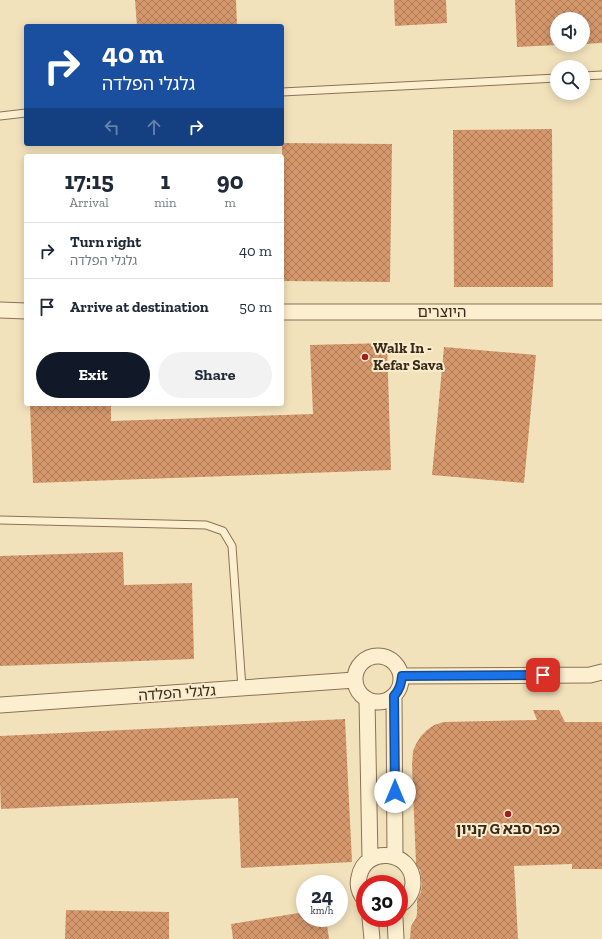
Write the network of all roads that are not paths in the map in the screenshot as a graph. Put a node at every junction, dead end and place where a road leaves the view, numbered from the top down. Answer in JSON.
{"nodes":[{"id":1,"x":602,"y":75,"type":"edge"},
{"id":2,"x":590,"y":76,"type":"edge"},
{"id":3,"x":550,"y":78,"type":"edge"},
{"id":4,"x":284,"y":92,"type":"edge"},
{"id":5,"x":24,"y":113,"type":"edge"},
{"id":6,"x":0,"y":116,"type":"edge"},
{"id":7,"x":0,"y":310,"type":"edge"},
{"id":8,"x":24,"y":311,"type":"edge"},
{"id":9,"x":284,"y":312,"type":"edge"},
{"id":10,"x":602,"y":312,"type":"edge"},
{"id":11,"x":0,"y":520,"type":"edge"},
{"id":12,"x":602,"y":672,"type":"edge"},
{"id":13,"x":402,"y":676,"type":"junction"},
{"id":14,"x":355,"y":680,"type":"junction"},
{"id":15,"x":242,"y":688,"type":"junction"},
{"id":16,"x":394,"y":696,"type":"junction"},
{"id":17,"x":367,"y":699,"type":"junction"},
{"id":18,"x":0,"y":705,"type":"edge"},
{"id":19,"x":395,"y":856,"type":"junction"},
{"id":20,"x":370,"y":859,"type":"junction"},
{"id":21,"x":360,"y":875,"type":"edge"},
{"id":22,"x":408,"y":896,"type":"edge"},
{"id":23,"x":371,"y":927,"type":"edge"},
{"id":24,"x":395,"y":927,"type":"edge"},
{"id":25,"x":372,"y":939,"type":"edge"},
{"id":26,"x":396,"y":939,"type":"edge"}],
"edges":[{"from":1,"to":2,"type":"lane"},
{"from":3,"to":4,"type":"lane"},
{"from":5,"to":6,"type":"lane"},
{"from":7,"to":8,"type":"street"},
{"from":9,"to":10,"type":"street","name":"היוצרים"},
{"from":11,"to":15,"type":"lane"},
{"from":12,"to":13,"type":"street"},
{"from":13,"to":14,"type":"street"},
{"from":13,"to":16,"type":"street"},
{"from":14,"to":15,"type":"street","name":"גלגלי הפלדה"},
{"from":14,"to":17,"type":"street"},
{"from":15,"to":18,"type":"street","name":"גלגלי הפלדה"},
{"from":16,"to":17,"type":"street"},
{"from":16,"to":19,"type":"street"},
{"from":17,"to":20,"type":"street"},
{"from":19,"to":20,"type":"street"},
{"from":19,"to":22,"type":"street"},
{"from":20,"to":21,"type":"street"},
{"from":23,"to":25,"type":"street"},
{"from":24,"to":26,"type":"street"}]}
